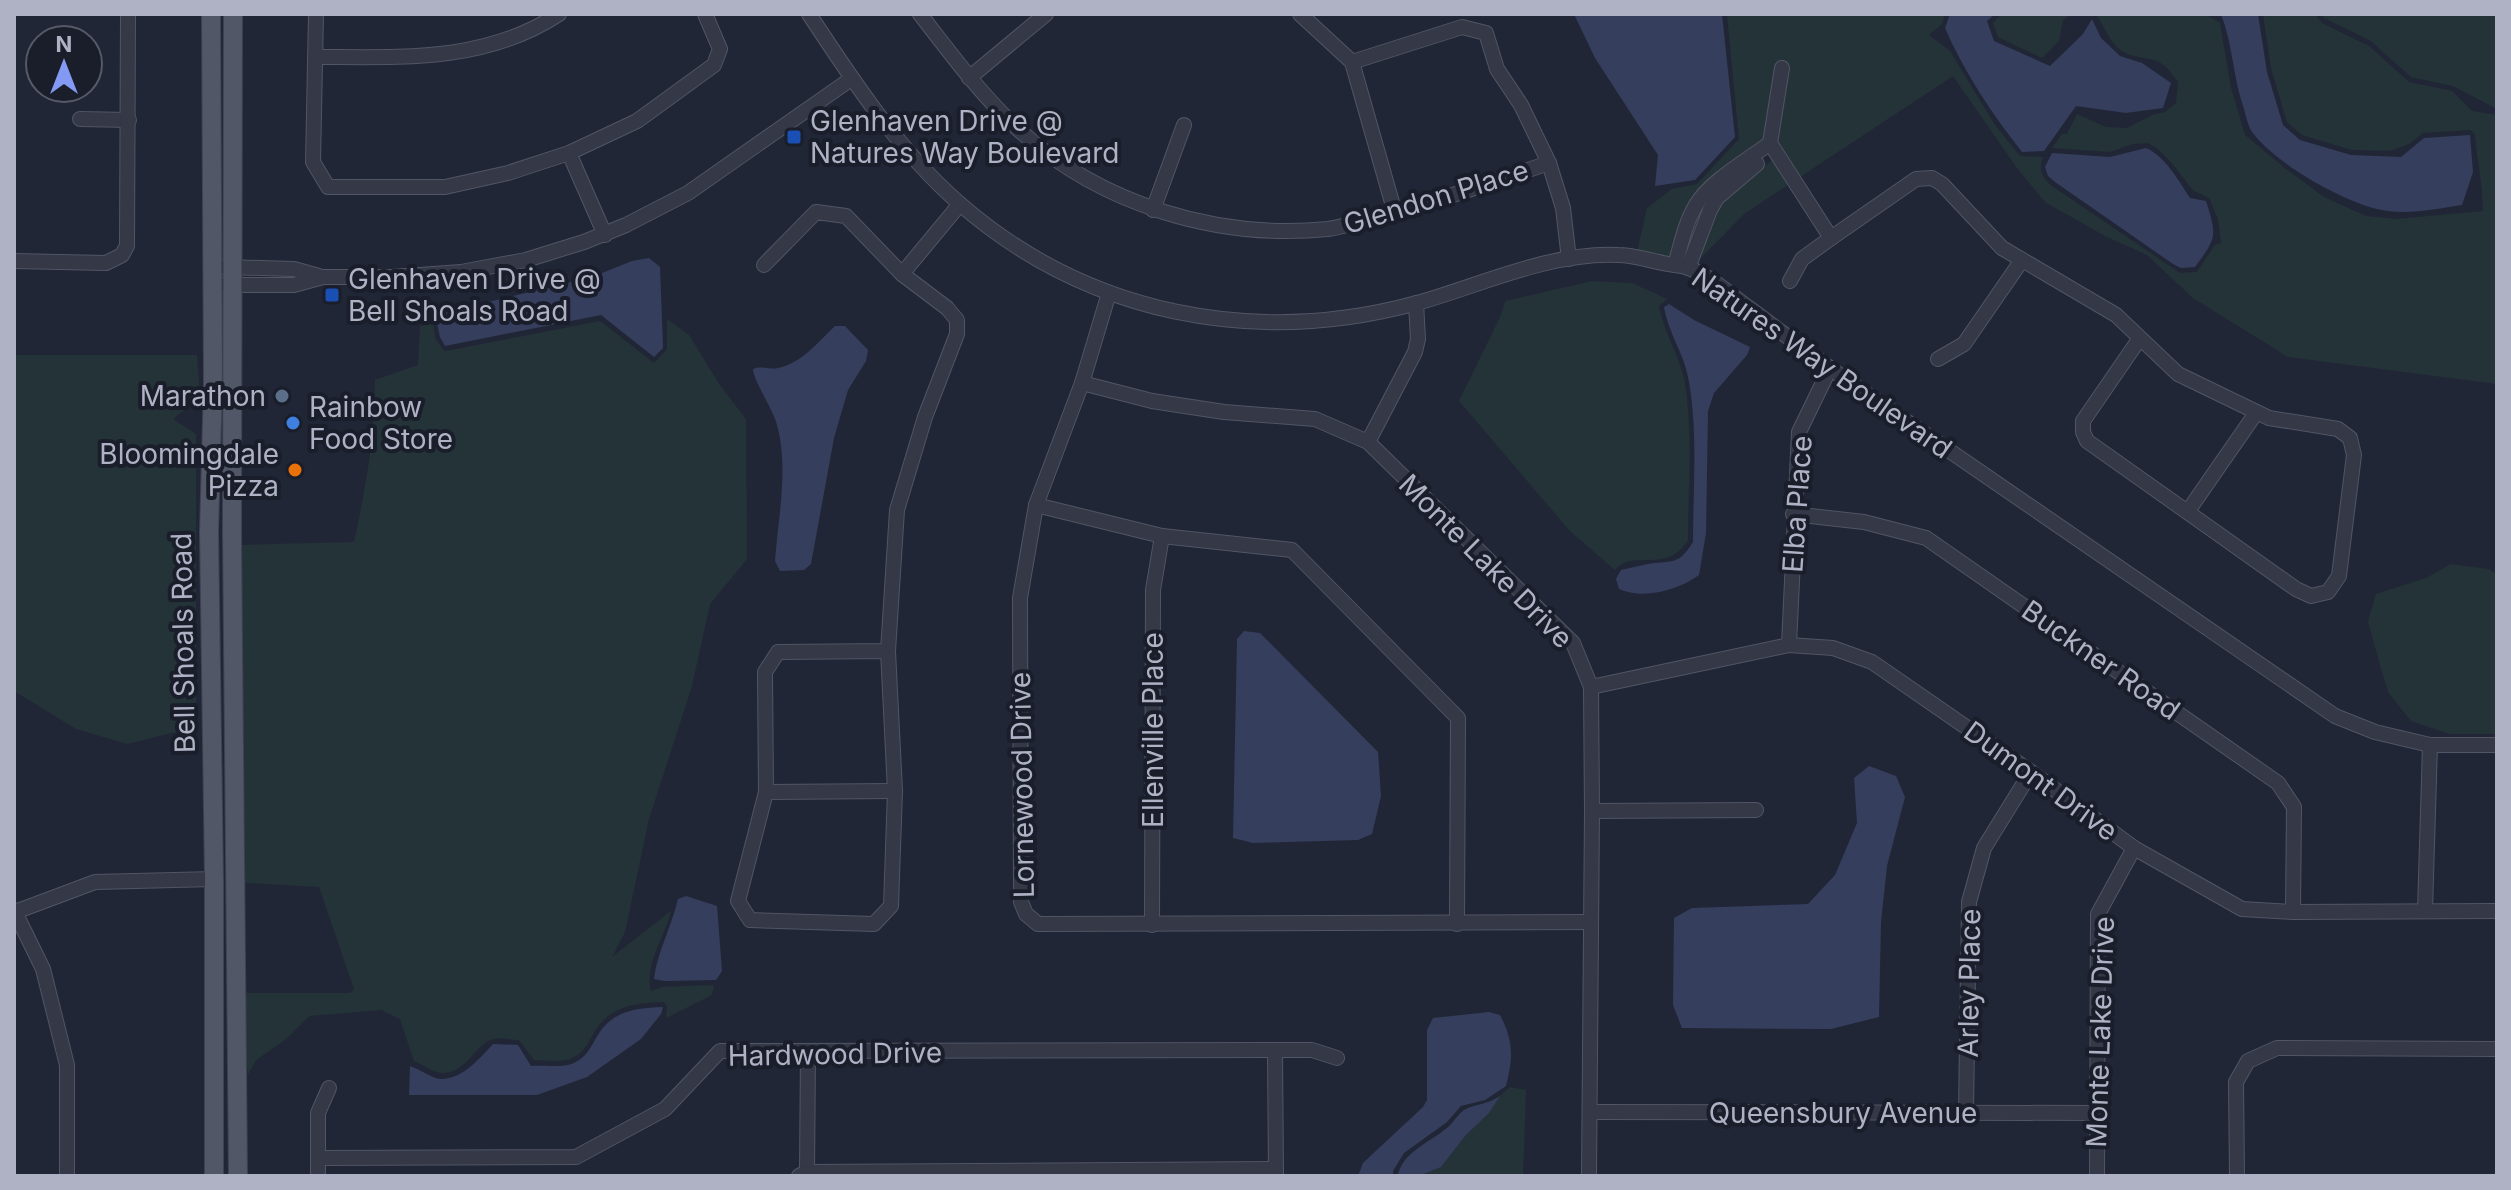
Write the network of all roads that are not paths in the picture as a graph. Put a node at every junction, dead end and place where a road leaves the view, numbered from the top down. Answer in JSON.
{"nodes":[{"id":1,"x":128,"y":14,"type":"edge"},
{"id":2,"x":211,"y":14,"type":"edge"},
{"id":3,"x":233,"y":14,"type":"edge"},
{"id":4,"x":316,"y":14,"type":"edge"},
{"id":5,"x":559,"y":14,"type":"edge"},
{"id":6,"x":705,"y":14,"type":"edge"},
{"id":7,"x":809,"y":14,"type":"edge"},
{"id":8,"x":920,"y":14,"type":"edge"},
{"id":9,"x":1046,"y":14,"type":"edge"},
{"id":10,"x":1300,"y":14,"type":"edge"},
{"id":11,"x":315,"y":57,"type":"junction"},
{"id":12,"x":1352,"y":62,"type":"junction"},
{"id":13,"x":1782,"y":68,"type":"dead end"},
{"id":14,"x":969,"y":78,"type":"junction"},
{"id":15,"x":851,"y":79,"type":"junction"},
{"id":16,"x":80,"y":119,"type":"dead end"},
{"id":17,"x":129,"y":120,"type":"junction"},
{"id":18,"x":1184,"y":125,"type":"dead end"},
{"id":19,"x":1772,"y":147,"type":"junction"},
{"id":20,"x":569,"y":153,"type":"junction"},
{"id":21,"x":1549,"y":163,"type":"junction"},
{"id":22,"x":960,"y":204,"type":"junction"},
{"id":23,"x":1153,"y":210,"type":"junction"},
{"id":24,"x":1395,"y":213,"type":"junction"},
{"id":25,"x":1685,"y":230,"type":"junction"},
{"id":26,"x":605,"y":235,"type":"junction"},
{"id":27,"x":1701,"y":235,"type":"junction"},
{"id":28,"x":1831,"y":238,"type":"junction"},
{"id":29,"x":1569,"y":259,"type":"junction"},
{"id":30,"x":2022,"y":260,"type":"junction"},
{"id":31,"x":14,"y":261,"type":"edge"},
{"id":32,"x":764,"y":265,"type":"dead end"},
{"id":33,"x":1681,"y":267,"type":"junction"},
{"id":34,"x":902,"y":274,"type":"junction"},
{"id":35,"x":212,"y":276,"type":"junction"},
{"id":36,"x":233,"y":276,"type":"junction"},
{"id":37,"x":1790,"y":281,"type":"dead end"},
{"id":38,"x":1109,"y":293,"type":"junction"},
{"id":39,"x":1416,"y":303,"type":"junction"},
{"id":40,"x":2140,"y":338,"type":"junction"},
{"id":41,"x":1938,"y":359,"type":"dead end"},
{"id":42,"x":1830,"y":368,"type":"junction"},
{"id":43,"x":1082,"y":383,"type":"junction"},
{"id":44,"x":2256,"y":413,"type":"junction"},
{"id":45,"x":1368,"y":442,"type":"junction"},
{"id":46,"x":1036,"y":505,"type":"junction"},
{"id":47,"x":2188,"y":511,"type":"junction"},
{"id":48,"x":1793,"y":514,"type":"junction"},
{"id":49,"x":1162,"y":536,"type":"junction"},
{"id":50,"x":1789,"y":645,"type":"junction"},
{"id":51,"x":888,"y":651,"type":"junction"},
{"id":52,"x":1591,"y":687,"type":"junction"},
{"id":53,"x":2430,"y":745,"type":"junction"},
{"id":54,"x":2497,"y":745,"type":"edge"},
{"id":55,"x":2031,"y":772,"type":"junction"},
{"id":56,"x":895,"y":791,"type":"junction"},
{"id":57,"x":766,"y":792,"type":"junction"},
{"id":58,"x":1756,"y":810,"type":"dead end"},
{"id":59,"x":1592,"y":811,"type":"junction"},
{"id":60,"x":2134,"y":848,"type":"junction"},
{"id":61,"x":214,"y":879,"type":"junction"},
{"id":62,"x":15,"y":911,"type":"edge"},
{"id":63,"x":2425,"y":911,"type":"junction"},
{"id":64,"x":2497,"y":911,"type":"edge"},
{"id":65,"x":2293,"y":912,"type":"junction"},
{"id":66,"x":1591,"y":922,"type":"junction"},
{"id":67,"x":1457,"y":924,"type":"junction"},
{"id":68,"x":1152,"y":925,"type":"junction"},
{"id":69,"x":2497,"y":1049,"type":"edge"},
{"id":70,"x":808,"y":1051,"type":"junction"},
{"id":71,"x":1275,"y":1051,"type":"junction"},
{"id":72,"x":1337,"y":1058,"type":"dead end"},
{"id":73,"x":329,"y":1088,"type":"dead end"},
{"id":74,"x":1590,"y":1112,"type":"junction"},
{"id":75,"x":1966,"y":1113,"type":"junction"},
{"id":76,"x":2097,"y":1113,"type":"junction"},
{"id":77,"x":318,"y":1158,"type":"junction"},
{"id":78,"x":1276,"y":1172,"type":"edge"},
{"id":79,"x":1036,"y":1173,"type":"edge"},
{"id":80,"x":803,"y":1174,"type":"edge"},
{"id":81,"x":67,"y":1176,"type":"edge"},
{"id":82,"x":214,"y":1176,"type":"edge"},
{"id":83,"x":238,"y":1176,"type":"edge"},
{"id":84,"x":318,"y":1176,"type":"edge"},
{"id":85,"x":1589,"y":1176,"type":"edge"},
{"id":86,"x":2097,"y":1176,"type":"edge"},
{"id":87,"x":2237,"y":1176,"type":"edge"}],
"edges":[{"from":1,"to":17,"type":"street"},
{"from":2,"to":35,"type":"main road","name":"Bell Shoals Road"},
{"from":3,"to":36,"type":"main road","name":"Bell Shoals Road"},
{"from":4,"to":11,"type":"street"},
{"from":5,"to":11,"type":"street"},
{"from":6,"to":20,"type":"street"},
{"from":7,"to":15,"type":"street","name":"Natures Way Boulevard"},
{"from":8,"to":14,"type":"street","name":"Glendon Place"},
{"from":9,"to":14,"type":"street"},
{"from":10,"to":12,"type":"street"},
{"from":11,"to":20,"type":"street"},
{"from":12,"to":21,"type":"street"},
{"from":12,"to":24,"type":"street"},
{"from":13,"to":19,"type":"street"},
{"from":14,"to":23,"type":"street","name":"Glendon Place"},
{"from":15,"to":22,"type":"street","name":"Natures Way Boulevard"},
{"from":15,"to":26,"type":"street"},
{"from":16,"to":17,"type":"street"},
{"from":17,"to":31,"type":"street"},
{"from":18,"to":23,"type":"street"},
{"from":19,"to":25,"type":"street"},
{"from":19,"to":27,"type":"street"},
{"from":19,"to":28,"type":"street"},
{"from":20,"to":26,"type":"street"},
{"from":21,"to":24,"type":"street","name":"Glendon Place"},
{"from":21,"to":29,"type":"street"},
{"from":22,"to":34,"type":"street"},
{"from":22,"to":38,"type":"street","name":"Natures Way Boulevard"},
{"from":23,"to":24,"type":"street","name":"Glendon Place"},
{"from":25,"to":27,"type":"street"},
{"from":25,"to":33,"type":"street"},
{"from":26,"to":36,"type":"street"},
{"from":27,"to":33,"type":"street"},
{"from":28,"to":30,"type":"street"},
{"from":28,"to":37,"type":"street"},
{"from":29,"to":33,"type":"street","name":"Natures Way Boulevard"},
{"from":29,"to":39,"type":"street","name":"Natures Way Boulevard"},
{"from":30,"to":40,"type":"street"},
{"from":30,"to":41,"type":"street"},
{"from":32,"to":34,"type":"street"},
{"from":33,"to":42,"type":"street","name":"Natures Way Boulevard"},
{"from":34,"to":51,"type":"street"},
{"from":35,"to":36,"type":"street"},
{"from":35,"to":61,"type":"main road","name":"Bell Shoals Road"},
{"from":36,"to":83,"type":"main road","name":"Bell Shoals Road"},
{"from":38,"to":39,"type":"street","name":"Natures Way Boulevard"},
{"from":38,"to":43,"type":"street","name":"Lornewood Drive"},
{"from":39,"to":45,"type":"street"},
{"from":40,"to":44,"type":"street"},
{"from":40,"to":47,"type":"street"},
{"from":42,"to":48,"type":"street","name":"Elba Place"},
{"from":42,"to":53,"type":"street","name":"Natures Way Boulevard"},
{"from":43,"to":45,"type":"street","name":"Monte Lake Drive"},
{"from":43,"to":46,"type":"street","name":"Lornewood Drive"},
{"from":44,"to":47,"type":"street"},
{"from":44,"to":47,"type":"street"},
{"from":45,"to":52,"type":"street","name":"Monte Lake Drive"},
{"from":46,"to":49,"type":"street"},
{"from":46,"to":68,"type":"street","name":"Lornewood Drive"},
{"from":48,"to":50,"type":"street","name":"Elba Place"},
{"from":48,"to":65,"type":"street","name":"Buckner Road"},
{"from":49,"to":67,"type":"street"},
{"from":49,"to":68,"type":"street","name":"Ellenville Place"},
{"from":50,"to":52,"type":"street","name":"Dumont Drive"},
{"from":50,"to":55,"type":"street","name":"Dumont Drive"},
{"from":51,"to":56,"type":"street"},
{"from":51,"to":57,"type":"street"},
{"from":52,"to":59,"type":"street","name":"Monte Lake Drive"},
{"from":53,"to":54,"type":"street","name":"Natures Way Boulevard"},
{"from":53,"to":63,"type":"street"},
{"from":55,"to":60,"type":"street","name":"Dumont Drive"},
{"from":55,"to":75,"type":"street","name":"Arley Place"},
{"from":56,"to":57,"type":"street"},
{"from":56,"to":57,"type":"street"},
{"from":58,"to":59,"type":"street"},
{"from":59,"to":66,"type":"street","name":"Monte Lake Drive"},
{"from":60,"to":65,"type":"street","name":"Dumont Drive"},
{"from":60,"to":76,"type":"street","name":"Monte Lake Drive"},
{"from":61,"to":62,"type":"street"},
{"from":61,"to":82,"type":"main road","name":"Bell Shoals Road"},
{"from":62,"to":81,"type":"street"},
{"from":63,"to":64,"type":"street","name":"Dumont Drive"},
{"from":63,"to":65,"type":"street","name":"Dumont Drive"},
{"from":66,"to":67,"type":"street","name":"Lornewood Drive"},
{"from":66,"to":74,"type":"street","name":"Monte Lake Drive"},
{"from":67,"to":68,"type":"street","name":"Lornewood Drive"},
{"from":69,"to":87,"type":"street"},
{"from":70,"to":71,"type":"street","name":"Hardwood Drive"},
{"from":70,"to":77,"type":"street","name":"Hardwood Drive"},
{"from":70,"to":80,"type":"street"},
{"from":71,"to":72,"type":"street","name":"Hardwood Drive"},
{"from":71,"to":78,"type":"street"},
{"from":73,"to":77,"type":"street"},
{"from":74,"to":75,"type":"street","name":"Queensbury Avenue"},
{"from":74,"to":85,"type":"street","name":"Monte Lake Drive"},
{"from":75,"to":76,"type":"street","name":"Queensbury Avenue"},
{"from":76,"to":86,"type":"street","name":"Monte Lake Drive"},
{"from":77,"to":84,"type":"street"},
{"from":78,"to":79,"type":"street"},
{"from":79,"to":80,"type":"street"}]}
